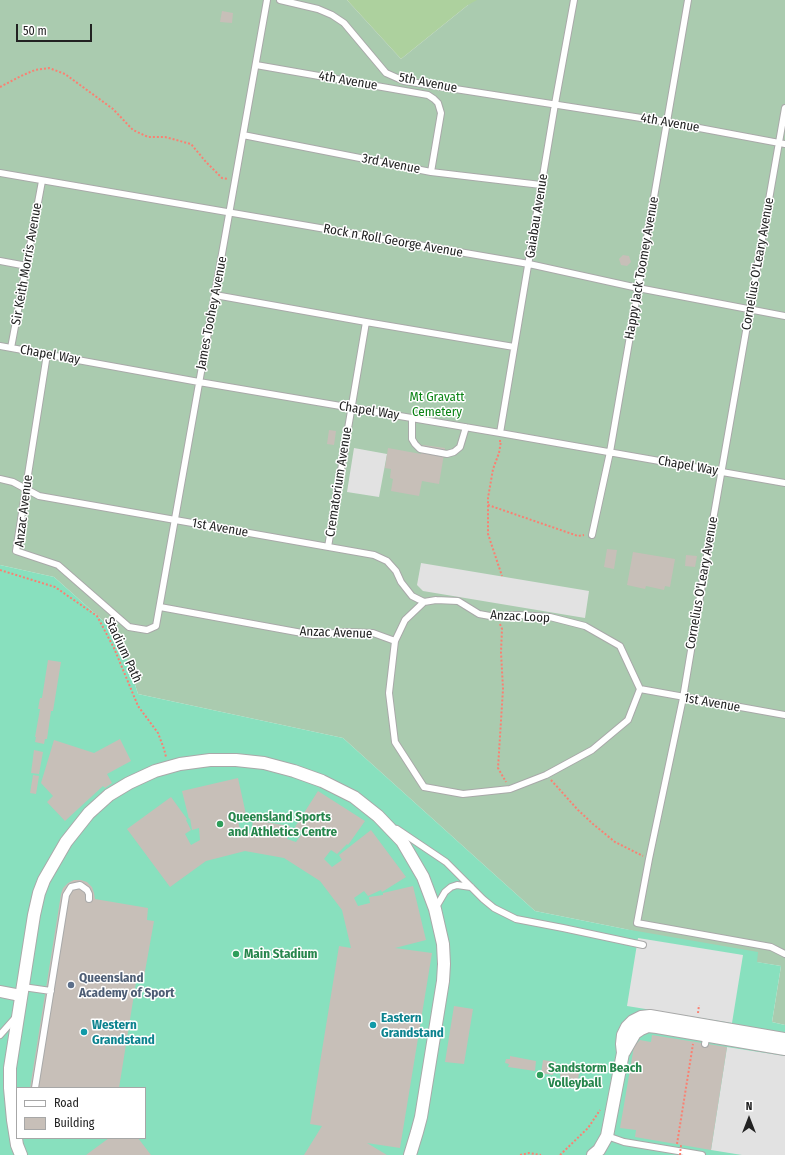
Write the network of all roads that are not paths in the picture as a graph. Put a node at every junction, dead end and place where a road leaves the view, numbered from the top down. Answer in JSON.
{"nodes":[{"id":1,"x":267,"y":0,"type":"edge"},
{"id":2,"x":280,"y":0,"type":"edge"},
{"id":3,"x":574,"y":0,"type":"edge"},
{"id":4,"x":688,"y":0,"type":"edge"},
{"id":5,"x":256,"y":65,"type":"junction"},
{"id":6,"x":555,"y":104,"type":"junction"},
{"id":7,"x":785,"y":108,"type":"edge"},
{"id":8,"x":667,"y":122,"type":"junction"},
{"id":9,"x":243,"y":134,"type":"junction"},
{"id":10,"x":782,"y":144,"type":"edge"},
{"id":11,"x":431,"y":172,"type":"junction"},
{"id":12,"x":0,"y":173,"type":"edge"},
{"id":13,"x":42,"y":181,"type":"junction"},
{"id":14,"x":541,"y":186,"type":"junction"},
{"id":15,"x":230,"y":212,"type":"junction"},
{"id":16,"x":0,"y":261,"type":"edge"},
{"id":17,"x":529,"y":264,"type":"junction"},
{"id":18,"x":27,"y":266,"type":"junction"},
{"id":19,"x":638,"y":288,"type":"junction"},
{"id":20,"x":215,"y":295,"type":"junction"},
{"id":21,"x":750,"y":310,"type":"junction"},
{"id":22,"x":785,"y":316,"type":"edge"},
{"id":23,"x":366,"y":322,"type":"junction"},
{"id":24,"x":0,"y":346,"type":"edge"},
{"id":25,"x":514,"y":347,"type":"junction"},
{"id":26,"x":11,"y":348,"type":"junction"},
{"id":27,"x":48,"y":354,"type":"junction"},
{"id":28,"x":199,"y":382,"type":"junction"},
{"id":29,"x":351,"y":409,"type":"junction"},
{"id":30,"x":412,"y":418,"type":"junction"},
{"id":31,"x":466,"y":427,"type":"junction"},
{"id":32,"x":500,"y":433,"type":"junction"},
{"id":33,"x":610,"y":452,"type":"junction"},
{"id":34,"x":722,"y":472,"type":"junction"},
{"id":35,"x":0,"y":479,"type":"edge"},
{"id":36,"x":785,"y":483,"type":"edge"},
{"id":37,"x":26,"y":488,"type":"junction"},
{"id":38,"x":175,"y":520,"type":"junction"},
{"id":39,"x":592,"y":535,"type":"road end"},
{"id":40,"x":328,"y":547,"type":"junction"},
{"id":41,"x":424,"y":602,"type":"junction"},
{"id":42,"x":160,"y":607,"type":"junction"},
{"id":43,"x":156,"y":626,"type":"joint"},
{"id":44,"x":394,"y":641,"type":"junction"},
{"id":45,"x":640,"y":689,"type":"junction"},
{"id":46,"x":683,"y":698,"type":"junction"},
{"id":47,"x":785,"y":715,"type":"edge"},
{"id":48,"x":378,"y":816,"type":"junction"},
{"id":49,"x":471,"y":887,"type":"junction"},
{"id":50,"x":89,"y":899,"type":"dead end"},
{"id":51,"x":435,"y":909,"type":"junction"},
{"id":52,"x":643,"y":945,"type":"dead end"},
{"id":53,"x":785,"y":954,"type":"edge"},
{"id":54,"x":0,"y":989,"type":"edge"},
{"id":55,"x":22,"y":991,"type":"junction"},
{"id":56,"x":51,"y":991,"type":"junction"},
{"id":57,"x":0,"y":994,"type":"edge"},
{"id":58,"x":18,"y":1015,"type":"junction"},
{"id":59,"x":704,"y":1034,"type":"junction"},
{"id":60,"x":0,"y":1035,"type":"edge"},
{"id":61,"x":785,"y":1039,"type":"edge"},
{"id":62,"x":785,"y":1049,"type":"edge"},
{"id":63,"x":35,"y":1087,"type":"edge"},
{"id":64,"x":607,"y":1136,"type":"junction"},
{"id":65,"x":16,"y":1139,"type":"edge"},
{"id":66,"x":16,"y":1139,"type":"edge"},
{"id":67,"x":678,"y":1153,"type":"edge"},
{"id":68,"x":21,"y":1155,"type":"edge"},
{"id":69,"x":410,"y":1155,"type":"edge"},
{"id":70,"x":593,"y":1155,"type":"edge"},
{"id":71,"x":702,"y":1155,"type":"edge"}],
"edges":[{"from":1,"to":5,"type":"lane","name":"James Toohey Avenue"},
{"from":2,"to":6,"type":"lane","name":"5th Avenue"},
{"from":3,"to":6,"type":"lane","name":"Gaiabau Avenue"},
{"from":4,"to":8,"type":"lane","name":"Happy Jack Toomey Avenue"},
{"from":5,"to":9,"type":"lane","name":"James Toohey Avenue"},
{"from":5,"to":11,"type":"lane","name":"4th Avenue"},
{"from":6,"to":8,"type":"lane","name":"4th Avenue"},
{"from":6,"to":14,"type":"lane","name":"Gaiabau Avenue"},
{"from":7,"to":10,"type":"lane","name":"Cornelius O'Leary Avenue"},
{"from":8,"to":10,"type":"lane","name":"4th Avenue"},
{"from":8,"to":19,"type":"lane","name":"Happy Jack Toomey Avenue"},
{"from":9,"to":11,"type":"lane","name":"3rd Avenue"},
{"from":9,"to":15,"type":"lane","name":"James Toohey Avenue"},
{"from":10,"to":21,"type":"lane","name":"Cornelius O'Leary Avenue"},
{"from":11,"to":14,"type":"lane","name":"3rd Avenue"},
{"from":12,"to":13,"type":"lane","name":"Rock n Roll George Avenue"},
{"from":13,"to":15,"type":"lane","name":"Rock n Roll George Avenue"},
{"from":13,"to":18,"type":"lane","name":"Sir Keith Morris Avenue"},
{"from":14,"to":17,"type":"lane","name":"Gaiabau Avenue"},
{"from":15,"to":17,"type":"lane","name":"Rock n Roll George Avenue"},
{"from":15,"to":20,"type":"lane","name":"James Toohey Avenue"},
{"from":16,"to":18,"type":"lane"},
{"from":17,"to":19,"type":"lane","name":"Rock n Roll George Avenue"},
{"from":17,"to":25,"type":"lane","name":"Gaiabau Avenue"},
{"from":18,"to":26,"type":"lane","name":"Sir Keith Morris Avenue"},
{"from":19,"to":21,"type":"lane","name":"Rock n Roll George Avenue"},
{"from":19,"to":33,"type":"lane","name":"Happy Jack Toomey Avenue"},
{"from":20,"to":23,"type":"lane"},
{"from":20,"to":28,"type":"lane","name":"James Toohey Avenue"},
{"from":21,"to":22,"type":"lane","name":"Rock n Roll George Avenue"},
{"from":21,"to":34,"type":"lane","name":"Cornelius O'Leary Avenue"},
{"from":23,"to":25,"type":"lane"},
{"from":23,"to":29,"type":"lane","name":"Crematorium Avenue"},
{"from":24,"to":26,"type":"lane","name":"Chapel Way"},
{"from":25,"to":32,"type":"lane","name":"Gaiabau Avenue"},
{"from":26,"to":27,"type":"lane","name":"Chapel Way"},
{"from":27,"to":28,"type":"lane","name":"Chapel Way"},
{"from":27,"to":37,"type":"lane","name":"Anzac Avenue"},
{"from":28,"to":29,"type":"lane","name":"Chapel Way"},
{"from":28,"to":38,"type":"lane","name":"James Toohey Avenue"},
{"from":29,"to":30,"type":"lane","name":"Chapel Way"},
{"from":29,"to":40,"type":"lane","name":"Crematorium Avenue"},
{"from":30,"to":31,"type":"lane","name":"Chapel Way"},
{"from":30,"to":31,"type":"lane"},
{"from":31,"to":32,"type":"lane","name":"Chapel Way"},
{"from":32,"to":33,"type":"lane","name":"Chapel Way"},
{"from":33,"to":34,"type":"lane","name":"Chapel Way"},
{"from":33,"to":39,"type":"lane","name":"Happy Jack Toomey Avenue"},
{"from":34,"to":36,"type":"lane","name":"Chapel Way"},
{"from":34,"to":46,"type":"lane","name":"Cornelius O'Leary Avenue"},
{"from":35,"to":37,"type":"lane","name":"1st Avenue"},
{"from":37,"to":38,"type":"lane","name":"1st Avenue"},
{"from":37,"to":43,"type":"lane","name":"Anzac Avenue"},
{"from":38,"to":40,"type":"lane","name":"1st Avenue"},
{"from":38,"to":42,"type":"lane","name":"James Toohey Avenue"},
{"from":40,"to":41,"type":"lane","name":"1st Avenue"},
{"from":41,"to":44,"type":"lane"},
{"from":41,"to":45,"type":"lane","name":"Anzac Loop"},
{"from":42,"to":43,"type":"lane","name":"James Toohey Avenue"},
{"from":42,"to":44,"type":"lane","name":"Anzac Avenue"},
{"from":44,"to":45,"type":"lane"},
{"from":45,"to":46,"type":"lane","name":"1st Avenue"},
{"from":46,"to":47,"type":"lane","name":"1st Avenue"},
{"from":46,"to":53,"type":"lane","name":"Cornelius O'Leary Avenue"},
{"from":48,"to":49,"type":"lane"},
{"from":48,"to":51,"type":"street"},
{"from":48,"to":55,"type":"street"},
{"from":49,"to":51,"type":"lane"},
{"from":49,"to":52,"type":"lane"},
{"from":50,"to":56,"type":"lane"},
{"from":51,"to":69,"type":"street"},
{"from":54,"to":55,"type":"lane"},
{"from":55,"to":56,"type":"lane"},
{"from":55,"to":57,"type":"lane"},
{"from":55,"to":58,"type":"street"},
{"from":56,"to":63,"type":"lane"},
{"from":58,"to":60,"type":"lane"},
{"from":58,"to":66,"type":"street"},
{"from":59,"to":61,"type":"street"},
{"from":59,"to":62,"type":"street"},
{"from":59,"to":64,"type":"street"},
{"from":64,"to":67,"type":"lane"},
{"from":64,"to":70,"type":"street"},
{"from":65,"to":68,"type":"street"},
{"from":67,"to":71,"type":"lane"}]}
